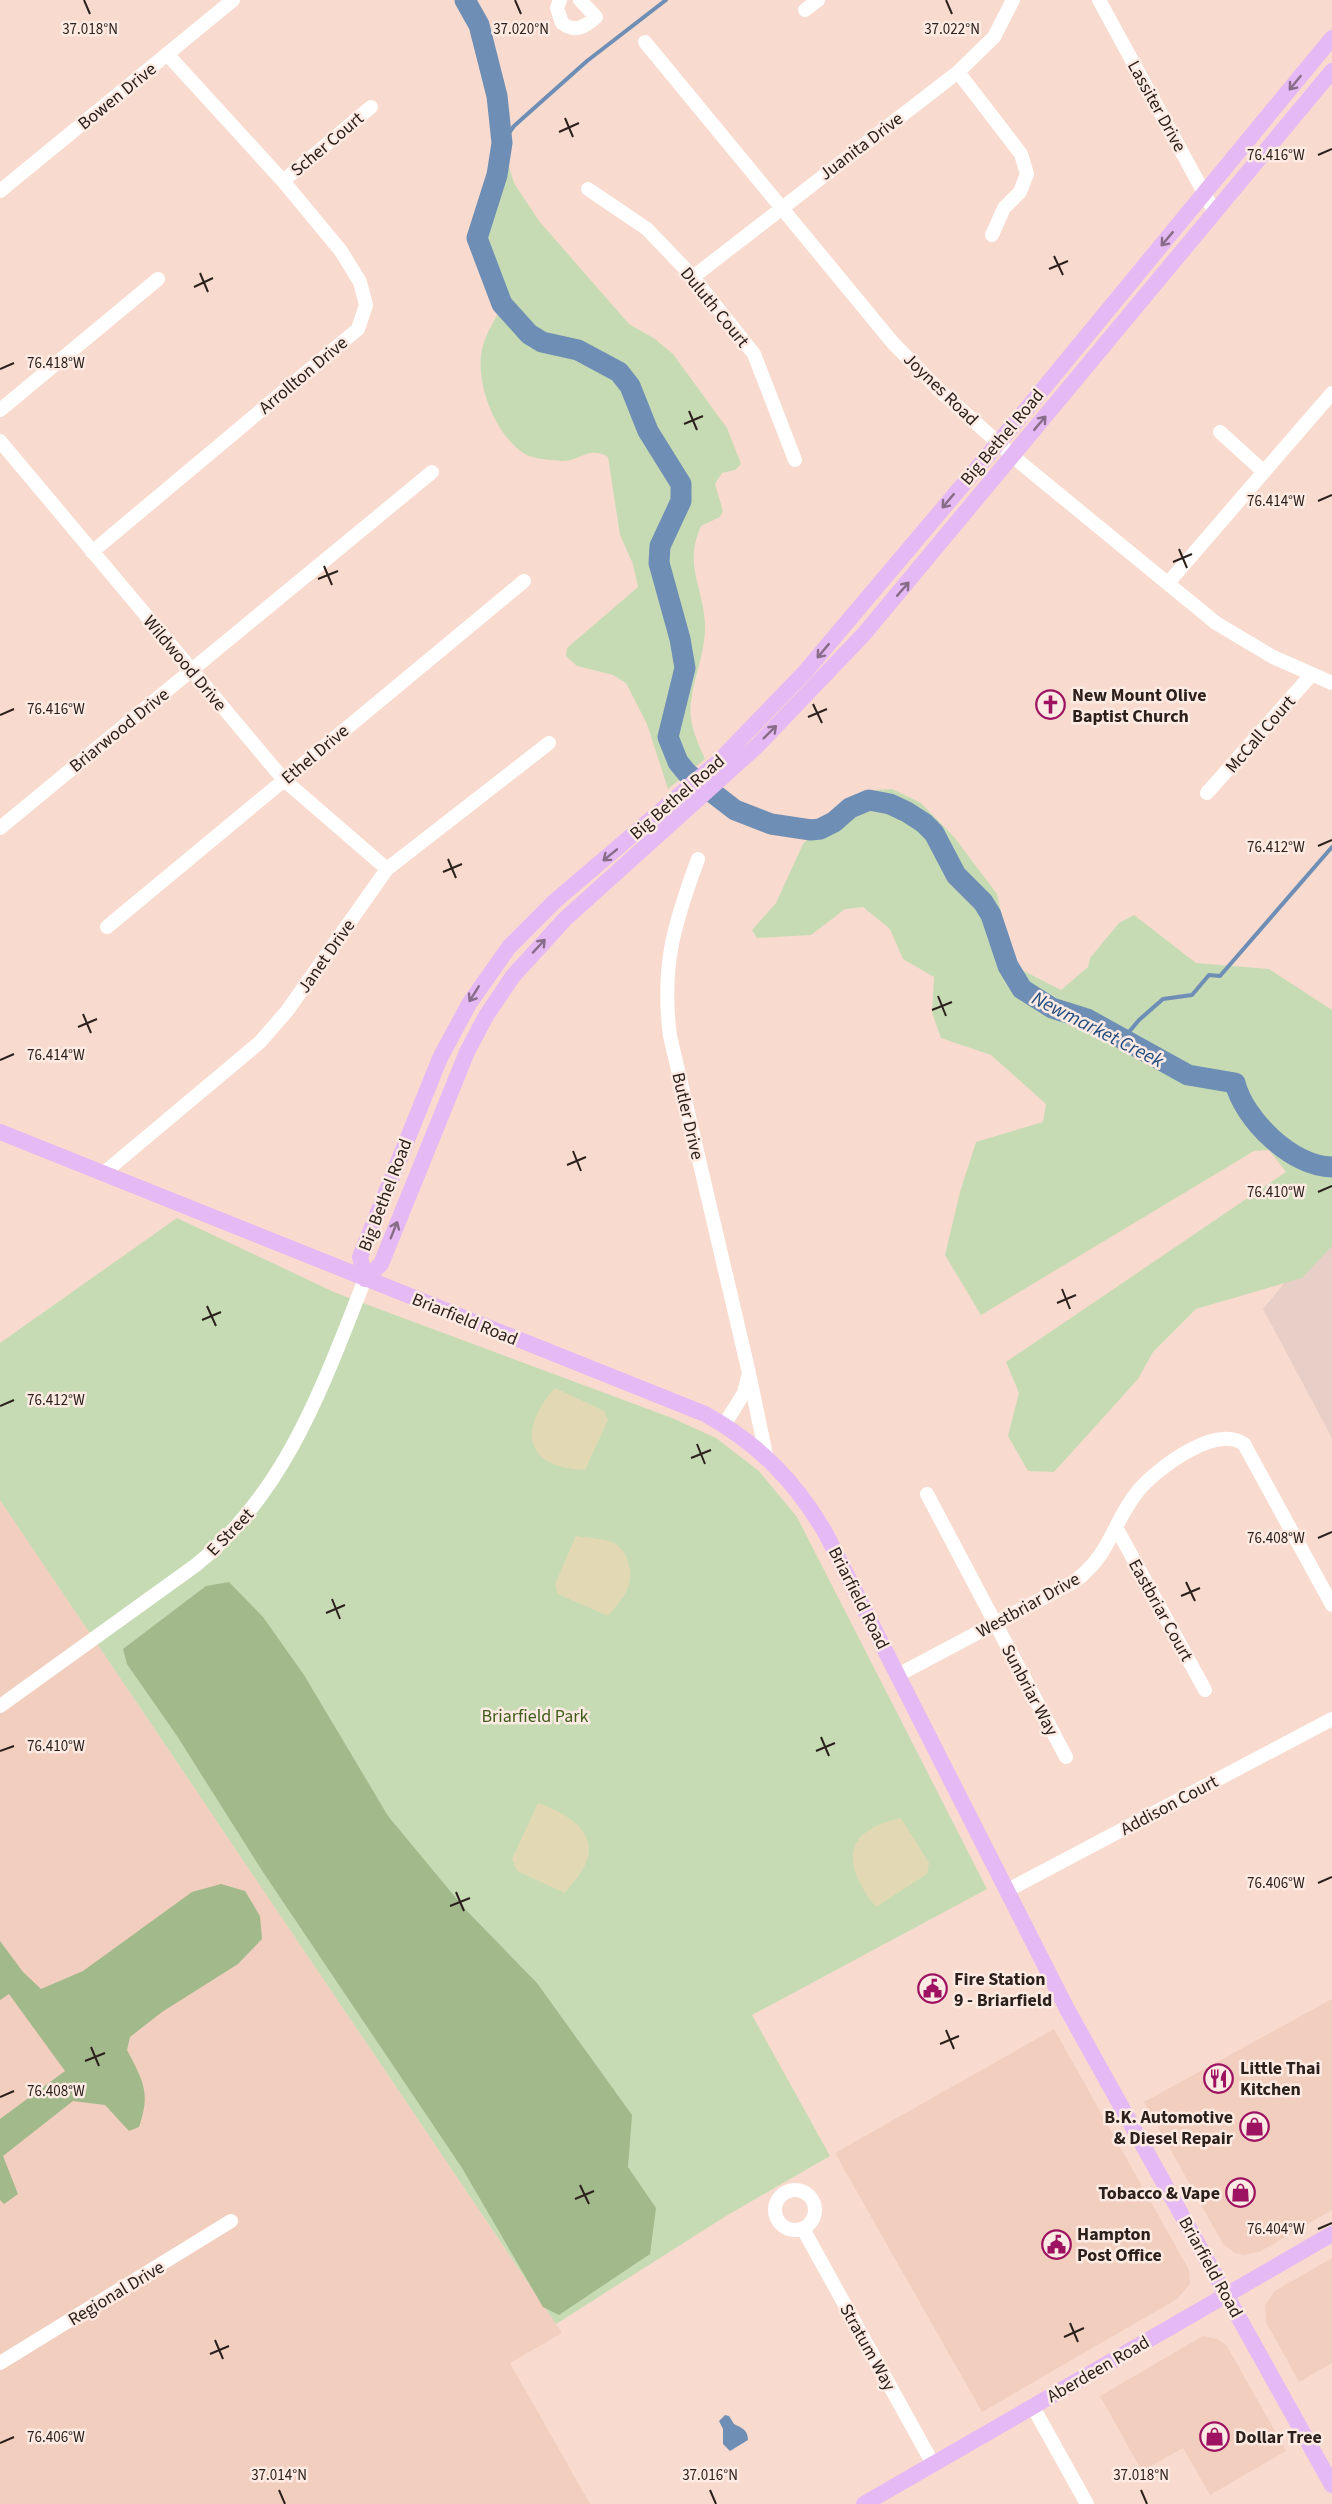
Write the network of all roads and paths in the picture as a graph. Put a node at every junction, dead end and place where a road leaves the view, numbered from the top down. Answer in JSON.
{"nodes":[{"id":1,"x":233,"y":0,"type":"edge"},
{"id":2,"x":560,"y":0,"type":"edge"},
{"id":3,"x":580,"y":0,"type":"edge"},
{"id":4,"x":818,"y":0,"type":"edge"},
{"id":5,"x":1013,"y":0,"type":"edge"},
{"id":6,"x":1099,"y":0,"type":"edge"},
{"id":7,"x":805,"y":10,"type":"dead end"},
{"id":8,"x":1332,"y":38,"type":"edge"},
{"id":9,"x":645,"y":42,"type":"dead end"},
{"id":10,"x":167,"y":54,"type":"junction"},
{"id":11,"x":1332,"y":71,"type":"edge"},
{"id":12,"x":958,"y":72,"type":"junction"},
{"id":13,"x":371,"y":107,"type":"dead end"},
{"id":14,"x":283,"y":181,"type":"junction"},
{"id":15,"x":588,"y":189,"type":"dead end"},
{"id":16,"x":0,"y":191,"type":"edge"},
{"id":17,"x":1204,"y":194,"type":"junction"},
{"id":18,"x":781,"y":206,"type":"junction"},
{"id":19,"x":1215,"y":213,"type":"junction"},
{"id":20,"x":992,"y":235,"type":"dead end"},
{"id":21,"x":693,"y":277,"type":"junction"},
{"id":22,"x":158,"y":279,"type":"dead end"},
{"id":23,"x":1332,"y":393,"type":"edge"},
{"id":24,"x":0,"y":410,"type":"edge"},
{"id":25,"x":1220,"y":432,"type":"dead end"},
{"id":26,"x":0,"y":441,"type":"edge"},
{"id":27,"x":998,"y":443,"type":"junction"},
{"id":28,"x":1013,"y":456,"type":"junction"},
{"id":29,"x":795,"y":460,"type":"dead end"},
{"id":30,"x":432,"y":472,"type":"dead end"},
{"id":31,"x":1264,"y":472,"type":"junction"},
{"id":32,"x":92,"y":552,"type":"junction"},
{"id":33,"x":524,"y":581,"type":"dead end"},
{"id":34,"x":1168,"y":583,"type":"junction"},
{"id":35,"x":191,"y":671,"type":"junction"},
{"id":36,"x":1312,"y":674,"type":"junction"},
{"id":37,"x":1332,"y":683,"type":"edge"},
{"id":38,"x":549,"y":743,"type":"dead end"},
{"id":39,"x":723,"y":768,"type":"junction"},
{"id":40,"x":284,"y":780,"type":"junction"},
{"id":41,"x":1207,"y":793,"type":"dead end"},
{"id":42,"x":0,"y":828,"type":"edge"},
{"id":43,"x":698,"y":859,"type":"dead end"},
{"id":44,"x":387,"y":868,"type":"junction"},
{"id":45,"x":106,"y":927,"type":"dead end"},
{"id":46,"x":0,"y":1132,"type":"edge"},
{"id":47,"x":105,"y":1172,"type":"junction"},
{"id":48,"x":365,"y":1279,"type":"junction"},
{"id":49,"x":749,"y":1373,"type":"junction"},
{"id":50,"x":724,"y":1425,"type":"junction"},
{"id":51,"x":766,"y":1455,"type":"junction"},
{"id":52,"x":927,"y":1494,"type":"dead end"},
{"id":53,"x":1117,"y":1529,"type":"junction"},
{"id":54,"x":1332,"y":1605,"type":"edge"},
{"id":55,"x":995,"y":1624,"type":"junction"},
{"id":56,"x":898,"y":1675,"type":"junction"},
{"id":57,"x":1205,"y":1690,"type":"dead end"},
{"id":58,"x":0,"y":1706,"type":"edge"},
{"id":59,"x":1332,"y":1719,"type":"edge"},
{"id":60,"x":1066,"y":1758,"type":"dead end"},
{"id":61,"x":1006,"y":1891,"type":"junction"},
{"id":62,"x":231,"y":2222,"type":"dead end"},
{"id":63,"x":802,"y":2229,"type":"dead end"},
{"id":64,"x":1332,"y":2234,"type":"edge"},
{"id":65,"x":1226,"y":2295,"type":"junction"},
{"id":66,"x":0,"y":2363,"type":"edge"},
{"id":67,"x":1033,"y":2407,"type":"junction"},
{"id":68,"x":933,"y":2464,"type":"junction"},
{"id":69,"x":1332,"y":2485,"type":"edge"},
{"id":70,"x":864,"y":2504,"type":"edge"},
{"id":71,"x":1087,"y":2504,"type":"edge"}],
"edges":[{"from":1,"to":10,"type":"street","name":"Bowen Drive"},
{"from":2,"to":3,"type":"street"},
{"from":4,"to":7,"type":"street"},
{"from":5,"to":12,"type":"street","name":"Juanita Drive"},
{"from":6,"to":17,"type":"street","name":"Lassiter Drive"},
{"from":8,"to":17,"type":"main road","name":"Big Bethel Road","one_way":true},
{"from":9,"to":18,"type":"street","name":"Joynes Road"},
{"from":10,"to":14,"type":"street","name":"Arrollton Drive"},
{"from":10,"to":16,"type":"street","name":"Bowen Drive"},
{"from":11,"to":19,"type":"main road","name":"Big Bethel Road"},
{"from":12,"to":18,"type":"street","name":"Juanita Drive"},
{"from":12,"to":20,"type":"street"},
{"from":13,"to":14,"type":"street","name":"Scher Court"},
{"from":14,"to":32,"type":"street","name":"Arrollton Drive"},
{"from":15,"to":21,"type":"street","name":"Duluth Court"},
{"from":17,"to":19,"type":"street","name":"Lassiter Drive"},
{"from":17,"to":27,"type":"main road","name":"Big Bethel Road","one_way":true},
{"from":18,"to":21,"type":"street","name":"Juanita Drive"},
{"from":18,"to":27,"type":"street","name":"Joynes Road"},
{"from":28,"to":19,"type":"main road","name":"Big Bethel Road","one_way":true},
{"from":21,"to":29,"type":"street","name":"Duluth Court"},
{"from":22,"to":24,"type":"street"},
{"from":23,"to":31,"type":"street"},
{"from":25,"to":31,"type":"street"},
{"from":26,"to":32,"type":"street","name":"Wildwood Drive"},
{"from":27,"to":28,"type":"street","name":"Joynes Road"},
{"from":27,"to":39,"type":"main road","name":"Big Bethel Road","one_way":true},
{"from":28,"to":34,"type":"street","name":"Joynes Road"},
{"from":39,"to":28,"type":"main road","name":"Big Bethel Road","one_way":true},
{"from":30,"to":35,"type":"street","name":"Briarwood Drive"},
{"from":31,"to":34,"type":"street"},
{"from":32,"to":35,"type":"street","name":"Wildwood Drive"},
{"from":33,"to":40,"type":"street","name":"Ethel Drive"},
{"from":34,"to":36,"type":"street","name":"Joynes Road"},
{"from":35,"to":40,"type":"street","name":"Wildwood Drive"},
{"from":35,"to":42,"type":"street","name":"Briarwood Drive"},
{"from":36,"to":37,"type":"street","name":"Joynes Road"},
{"from":36,"to":41,"type":"street","name":"McCall Court"},
{"from":38,"to":44,"type":"street","name":"Janet Drive"},
{"from":39,"to":48,"type":"main road","name":"Big Bethel Road"},
{"from":40,"to":44,"type":"street","name":"Wildwood Drive"},
{"from":40,"to":45,"type":"street","name":"Ethel Drive"},
{"from":43,"to":49,"type":"street","name":"Butler Drive"},
{"from":44,"to":47,"type":"street","name":"Janet Drive"},
{"from":46,"to":47,"type":"main road","name":"Briarfield Road"},
{"from":47,"to":48,"type":"main road","name":"Briarfield Road"},
{"from":48,"to":50,"type":"main road","name":"Briarfield Road"},
{"from":48,"to":58,"type":"street","name":"E Street"},
{"from":49,"to":50,"type":"street"},
{"from":49,"to":51,"type":"street","name":"Butler Drive"},
{"from":50,"to":51,"type":"main road","name":"Briarfield Road"},
{"from":51,"to":56,"type":"main road","name":"Briarfield Road"},
{"from":52,"to":55,"type":"street","name":"Sunbriar Way"},
{"from":53,"to":54,"type":"street","name":"Westbriar Drive"},
{"from":53,"to":55,"type":"street","name":"Westbriar Drive"},
{"from":53,"to":57,"type":"street","name":"Eastbriar Court"},
{"from":55,"to":56,"type":"street","name":"Westbriar Drive"},
{"from":55,"to":60,"type":"street","name":"Sunbriar Way"},
{"from":56,"to":61,"type":"main road","name":"Briarfield Road"},
{"from":59,"to":61,"type":"street","name":"Addison Court"},
{"from":61,"to":65,"type":"main road","name":"Briarfield Road"},
{"from":62,"to":66,"type":"street","name":"Regional Drive"},
{"from":63,"to":68,"type":"street","name":"Stratum Way"},
{"from":64,"to":65,"type":"main road","name":"Aberdeen Road"},
{"from":65,"to":67,"type":"main road","name":"Aberdeen Road"},
{"from":65,"to":69,"type":"main road","name":"Briarfield Road"},
{"from":67,"to":68,"type":"main road","name":"Aberdeen Road"},
{"from":67,"to":71,"type":"street"},
{"from":68,"to":70,"type":"main road","name":"Aberdeen Road"}]}
